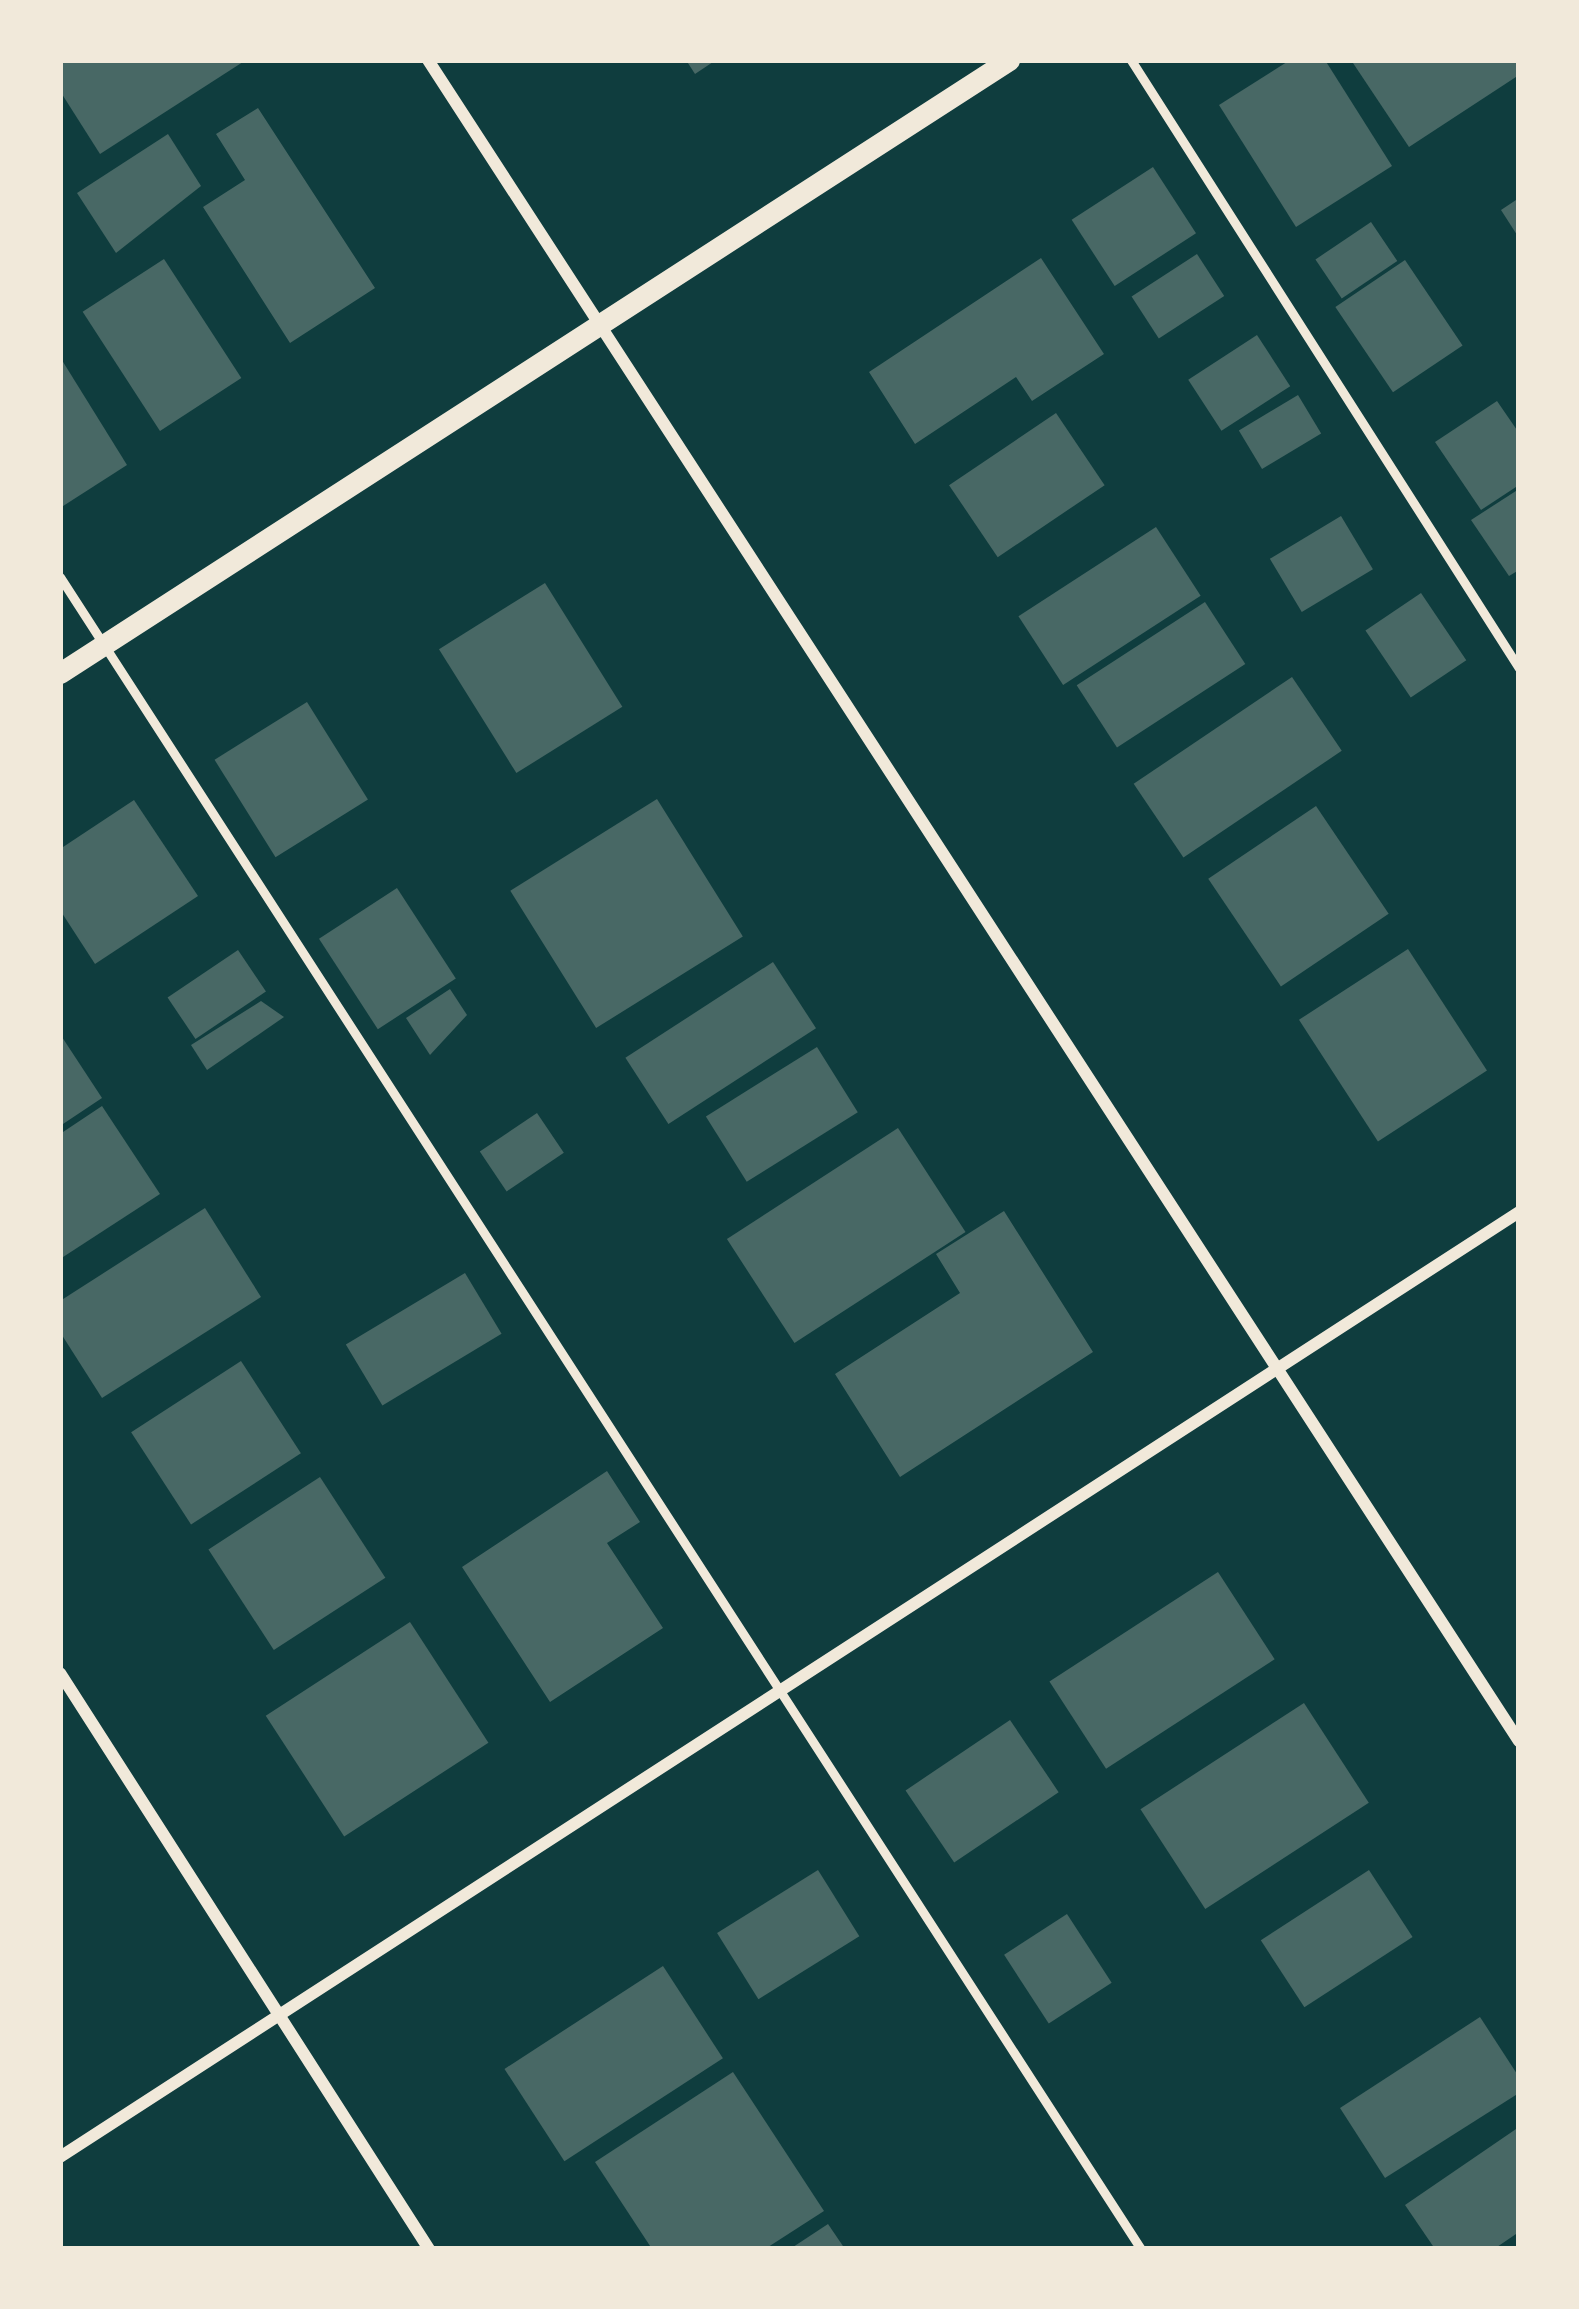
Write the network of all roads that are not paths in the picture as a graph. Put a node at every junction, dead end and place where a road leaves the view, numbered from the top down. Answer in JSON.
{"nodes":[{"id":1,"x":428,"y":60,"type":"edge"},
{"id":2,"x":1009,"y":60,"type":"edge"},
{"id":3,"x":1131,"y":60,"type":"edge"},
{"id":4,"x":601,"y":324,"type":"junction"},
{"id":5,"x":60,"y":577,"type":"edge"},
{"id":6,"x":104,"y":645,"type":"junction"},
{"id":7,"x":1519,"y":668,"type":"edge"},
{"id":8,"x":60,"y":673,"type":"edge"},
{"id":9,"x":1519,"y":1212,"type":"edge"},
{"id":10,"x":1281,"y":1364,"type":"junction"},
{"id":11,"x":60,"y":1673,"type":"edge"},
{"id":12,"x":780,"y":1691,"type":"junction"},
{"id":13,"x":1519,"y":1741,"type":"edge"},
{"id":14,"x":281,"y":2014,"type":"junction"},
{"id":15,"x":60,"y":2157,"type":"edge"},
{"id":16,"x":429,"y":2249,"type":"edge"},
{"id":17,"x":1141,"y":2249,"type":"edge"}],
"edges":[{"from":1,"to":4,"type":"street"},
{"from":2,"to":4,"type":"street"},
{"from":3,"to":7,"type":"lane"},
{"from":4,"to":6,"type":"street"},
{"from":4,"to":10,"type":"street"},
{"from":5,"to":6,"type":"lane"},
{"from":6,"to":8,"type":"street"},
{"from":6,"to":12,"type":"lane"},
{"from":9,"to":10,"type":"street"},
{"from":10,"to":12,"type":"street"},
{"from":10,"to":13,"type":"street"},
{"from":11,"to":14,"type":"street"},
{"from":12,"to":14,"type":"street"},
{"from":12,"to":17,"type":"lane"},
{"from":14,"to":15,"type":"street"},
{"from":14,"to":16,"type":"street"}]}
